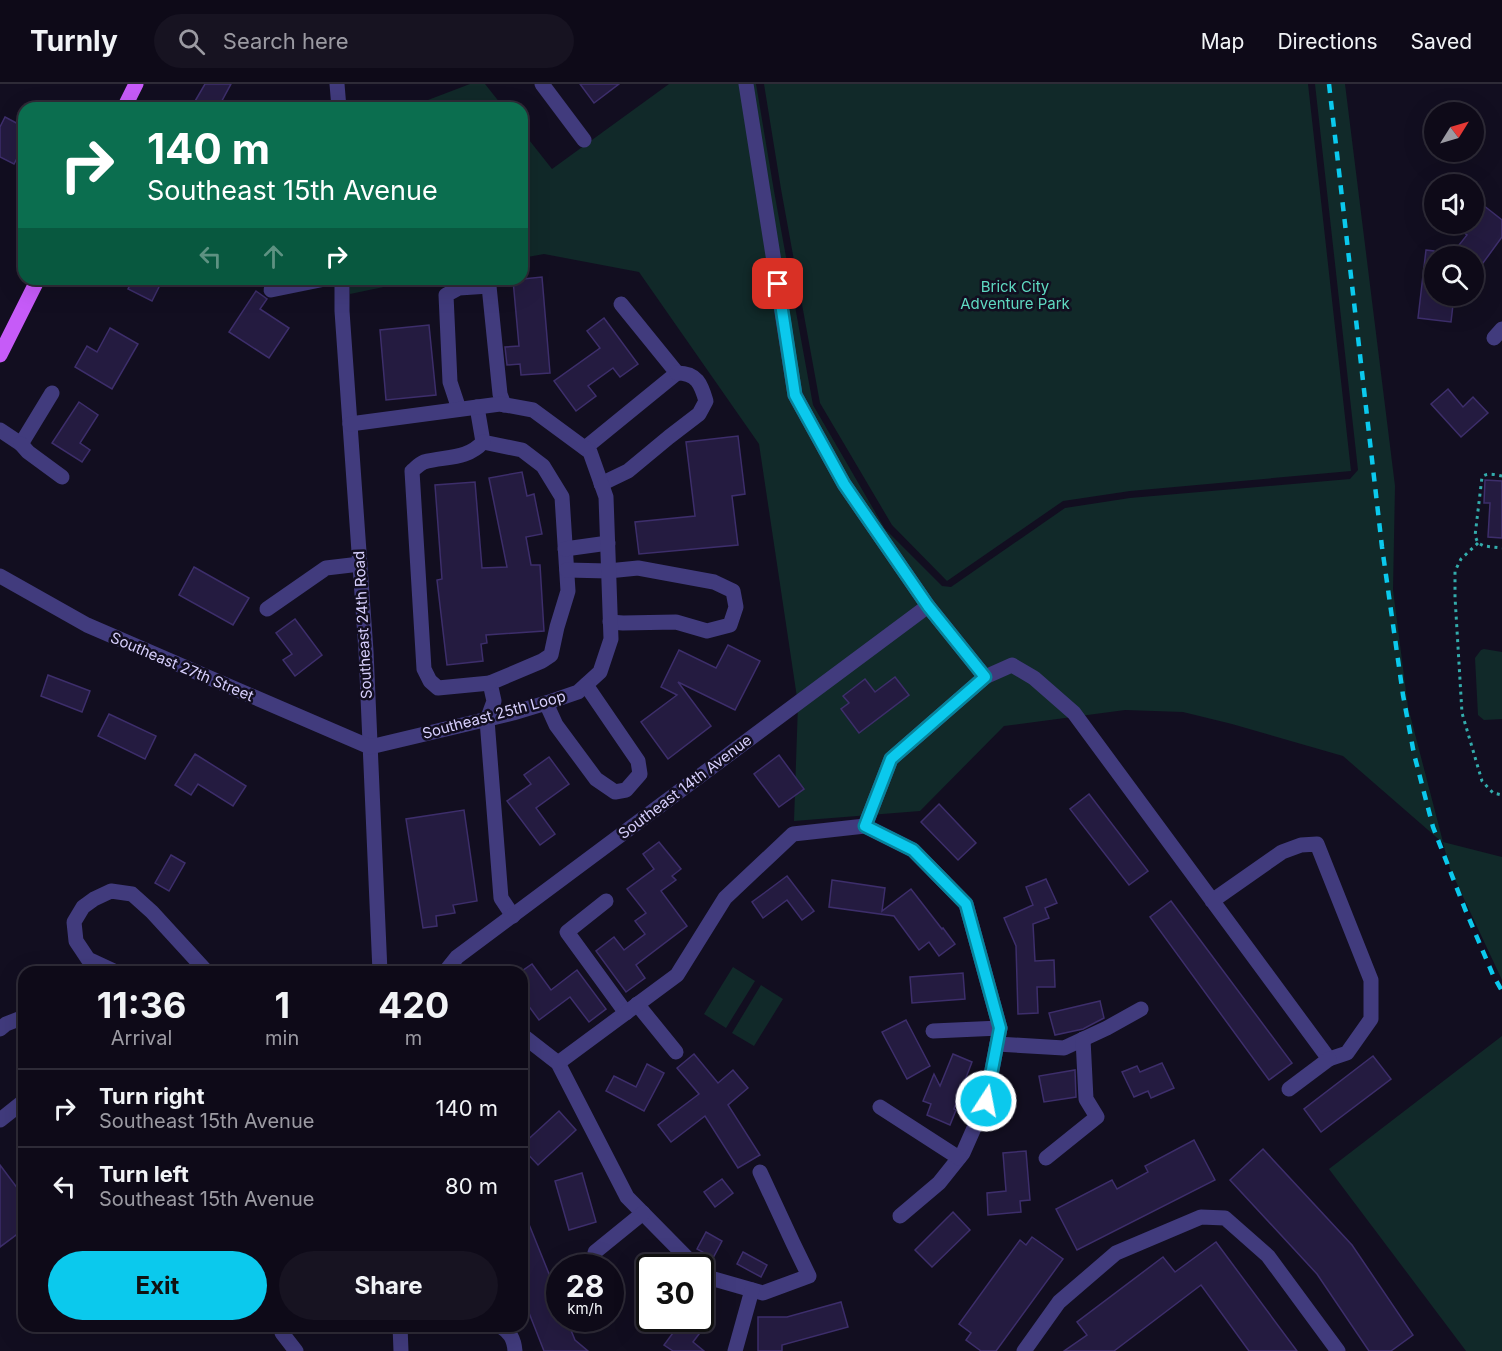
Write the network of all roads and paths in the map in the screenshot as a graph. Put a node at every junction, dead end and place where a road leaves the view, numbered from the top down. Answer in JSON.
{"nodes":[{"id":1,"x":136,"y":84,"type":"edge"},
{"id":2,"x":337,"y":84,"type":"edge"},
{"id":3,"x":542,"y":84,"type":"edge"},
{"id":4,"x":746,"y":84,"type":"edge"},
{"id":5,"x":127,"y":102,"type":"edge"},
{"id":6,"x":338,"y":102,"type":"edge"},
{"id":7,"x":584,"y":140,"type":"dead end"},
{"id":8,"x":35,"y":285,"type":"edge"},
{"id":9,"x":296,"y":285,"type":"edge"},
{"id":10,"x":342,"y":285,"type":"edge"},
{"id":11,"x":271,"y":290,"type":"dead end"},
{"id":12,"x":621,"y":304,"type":"dead end"},
{"id":13,"x":0,"y":355,"type":"edge"},
{"id":14,"x":677,"y":373,"type":"junction"},
{"id":15,"x":52,"y":393,"type":"dead end"},
{"id":16,"x":504,"y":405,"type":"junction"},
{"id":17,"x":477,"y":407,"type":"junction"},
{"id":18,"x":459,"y":410,"type":"junction"},
{"id":19,"x":350,"y":424,"type":"junction"},
{"id":20,"x":0,"y":430,"type":"edge"},
{"id":21,"x":483,"y":442,"type":"junction"},
{"id":22,"x":21,"y":444,"type":"junction"},
{"id":23,"x":585,"y":448,"type":"junction"},
{"id":24,"x":1502,"y":476,"type":"edge"},
{"id":25,"x":62,"y":477,"type":"dead end"},
{"id":26,"x":601,"y":483,"type":"junction"},
{"id":27,"x":608,"y":543,"type":"junction"},
{"id":28,"x":1478,"y":543,"type":"junction"},
{"id":29,"x":1502,"y":548,"type":"edge"},
{"id":30,"x":565,"y":549,"type":"junction"},
{"id":31,"x":360,"y":564,"type":"junction"},
{"id":32,"x":567,"y":570,"type":"junction"},
{"id":33,"x":608,"y":571,"type":"junction"},
{"id":34,"x":0,"y":576,"type":"edge"},
{"id":35,"x":928,"y":606,"type":"junction"},
{"id":36,"x":267,"y":609,"type":"dead end"},
{"id":37,"x":610,"y":622,"type":"junction"},
{"id":38,"x":985,"y":677,"type":"junction"},
{"id":39,"x":490,"y":683,"type":"junction"},
{"id":40,"x":586,"y":685,"type":"junction"},
{"id":41,"x":546,"y":703,"type":"junction"},
{"id":42,"x":487,"y":720,"type":"junction"},
{"id":43,"x":370,"y":747,"type":"junction"},
{"id":44,"x":1502,"y":795,"type":"edge"},
{"id":45,"x":865,"y":826,"type":"junction"},
{"id":46,"x":1212,"y":900,"type":"junction"},
{"id":47,"x":606,"y":902,"type":"dead end"},
{"id":48,"x":513,"y":916,"type":"junction"},
{"id":49,"x":103,"y":966,"type":"edge"},
{"id":50,"x":202,"y":966,"type":"edge"},
{"id":51,"x":380,"y":966,"type":"edge"},
{"id":52,"x":450,"y":966,"type":"edge"},
{"id":53,"x":632,"y":1009,"type":"junction"},
{"id":54,"x":1142,"y":1009,"type":"dead end"},
{"id":55,"x":18,"y":1019,"type":"edge"},
{"id":56,"x":0,"y":1029,"type":"edge"},
{"id":57,"x":933,"y":1031,"type":"dead end"},
{"id":58,"x":999,"y":1036,"type":"junction"},
{"id":59,"x":1083,"y":1039,"type":"junction"},
{"id":60,"x":528,"y":1040,"type":"edge"},
{"id":61,"x":676,"y":1052,"type":"dead end"},
{"id":62,"x":1329,"y":1059,"type":"junction"},
{"id":63,"x":558,"y":1064,"type":"junction"},
{"id":64,"x":1289,"y":1089,"type":"dead end"},
{"id":65,"x":18,"y":1106,"type":"edge"},
{"id":66,"x":880,"y":1107,"type":"dead end"},
{"id":67,"x":0,"y":1119,"type":"edge"},
{"id":68,"x":961,"y":1156,"type":"junction"},
{"id":69,"x":1046,"y":1158,"type":"dead end"},
{"id":70,"x":760,"y":1172,"type":"dead end"},
{"id":71,"x":643,"y":1213,"type":"junction"},
{"id":72,"x":900,"y":1216,"type":"dead end"},
{"id":73,"x":595,"y":1252,"type":"dead end"},
{"id":74,"x":683,"y":1254,"type":"edge"},
{"id":75,"x":714,"y":1279,"type":"edge"},
{"id":76,"x":752,"y":1290,"type":"junction"},
{"id":77,"x":400,"y":1332,"type":"edge"},
{"id":78,"x":509,"y":1332,"type":"edge"},
{"id":79,"x":282,"y":1333,"type":"dead end"},
{"id":80,"x":296,"y":1351,"type":"edge"},
{"id":81,"x":401,"y":1351,"type":"edge"},
{"id":82,"x":516,"y":1351,"type":"edge"},
{"id":83,"x":735,"y":1351,"type":"edge"},
{"id":84,"x":1024,"y":1351,"type":"edge"},
{"id":85,"x":1338,"y":1351,"type":"edge"}],
"edges":[{"from":1,"to":5,"type":"main road"},
{"from":2,"to":6,"type":"street"},
{"from":3,"to":7,"type":"street"},
{"from":4,"to":35,"type":"street"},
{"from":8,"to":13,"type":"main road"},
{"from":9,"to":11,"type":"street"},
{"from":10,"to":19,"type":"street","name":"Southeast 24th Road"},
{"from":12,"to":14,"type":"street"},
{"from":14,"to":23,"type":"street"},
{"from":14,"to":26,"type":"street"},
{"from":15,"to":22,"type":"street"},
{"from":16,"to":17,"type":"street","name":"Southeast 25th Loop"},
{"from":16,"to":18,"type":"street"},
{"from":16,"to":23,"type":"street","name":"Southeast 25th Loop"},
{"from":17,"to":18,"type":"street","name":"Southeast 25th Loop"},
{"from":17,"to":21,"type":"street"},
{"from":18,"to":19,"type":"street","name":"Southeast 25th Loop"},
{"from":19,"to":31,"type":"street","name":"Southeast 24th Road"},
{"from":20,"to":22,"type":"street"},
{"from":21,"to":30,"type":"street"},
{"from":21,"to":39,"type":"street"},
{"from":22,"to":25,"type":"street"},
{"from":23,"to":26,"type":"street","name":"Southeast 25th Loop"},
{"from":24,"to":28,"type":"path"},
{"from":26,"to":27,"type":"street","name":"Southeast 25th Loop"},
{"from":27,"to":30,"type":"street"},
{"from":27,"to":33,"type":"street","name":"Southeast 25th Loop"},
{"from":28,"to":29,"type":"path"},
{"from":28,"to":44,"type":"path"},
{"from":30,"to":32,"type":"street"},
{"from":31,"to":36,"type":"street"},
{"from":31,"to":43,"type":"street","name":"Southeast 24th Road"},
{"from":32,"to":33,"type":"street"},
{"from":32,"to":39,"type":"street"},
{"from":33,"to":37,"type":"street","name":"Southeast 25th Loop"},
{"from":33,"to":37,"type":"street"},
{"from":34,"to":43,"type":"street","name":"Southeast 27th Street"},
{"from":35,"to":38,"type":"street"},
{"from":35,"to":48,"type":"street","name":"Southeast 14th Avenue"},
{"from":37,"to":40,"type":"street","name":"Southeast 25th Loop"},
{"from":38,"to":45,"type":"street"},
{"from":38,"to":46,"type":"street"},
{"from":39,"to":42,"type":"street"},
{"from":40,"to":41,"type":"street","name":"Southeast 25th Loop"},
{"from":40,"to":41,"type":"street"},
{"from":41,"to":42,"type":"street","name":"Southeast 25th Loop"},
{"from":42,"to":43,"type":"street","name":"Southeast 25th Loop"},
{"from":42,"to":48,"type":"street"},
{"from":43,"to":51,"type":"street","name":"Southeast 24th Road"},
{"from":45,"to":53,"type":"street"},
{"from":45,"to":58,"type":"street"},
{"from":46,"to":62,"type":"street"},
{"from":46,"to":62,"type":"street"},
{"from":47,"to":53,"type":"street"},
{"from":48,"to":52,"type":"street","name":"Southeast 14th Avenue"},
{"from":49,"to":50,"type":"street"},
{"from":53,"to":61,"type":"street"},
{"from":53,"to":63,"type":"street"},
{"from":54,"to":59,"type":"street"},
{"from":55,"to":56,"type":"street"},
{"from":57,"to":58,"type":"street"},
{"from":58,"to":59,"type":"street"},
{"from":58,"to":68,"type":"street"},
{"from":59,"to":69,"type":"street"},
{"from":60,"to":63,"type":"street"},
{"from":62,"to":64,"type":"street"},
{"from":63,"to":71,"type":"street"},
{"from":65,"to":67,"type":"street"},
{"from":66,"to":68,"type":"street"},
{"from":68,"to":72,"type":"street"},
{"from":70,"to":76,"type":"street"},
{"from":71,"to":73,"type":"street"},
{"from":71,"to":74,"type":"street"},
{"from":75,"to":76,"type":"street"},
{"from":76,"to":83,"type":"street"},
{"from":77,"to":81,"type":"street"},
{"from":78,"to":82,"type":"street"},
{"from":79,"to":80,"type":"street"},
{"from":84,"to":85,"type":"street"}]}
